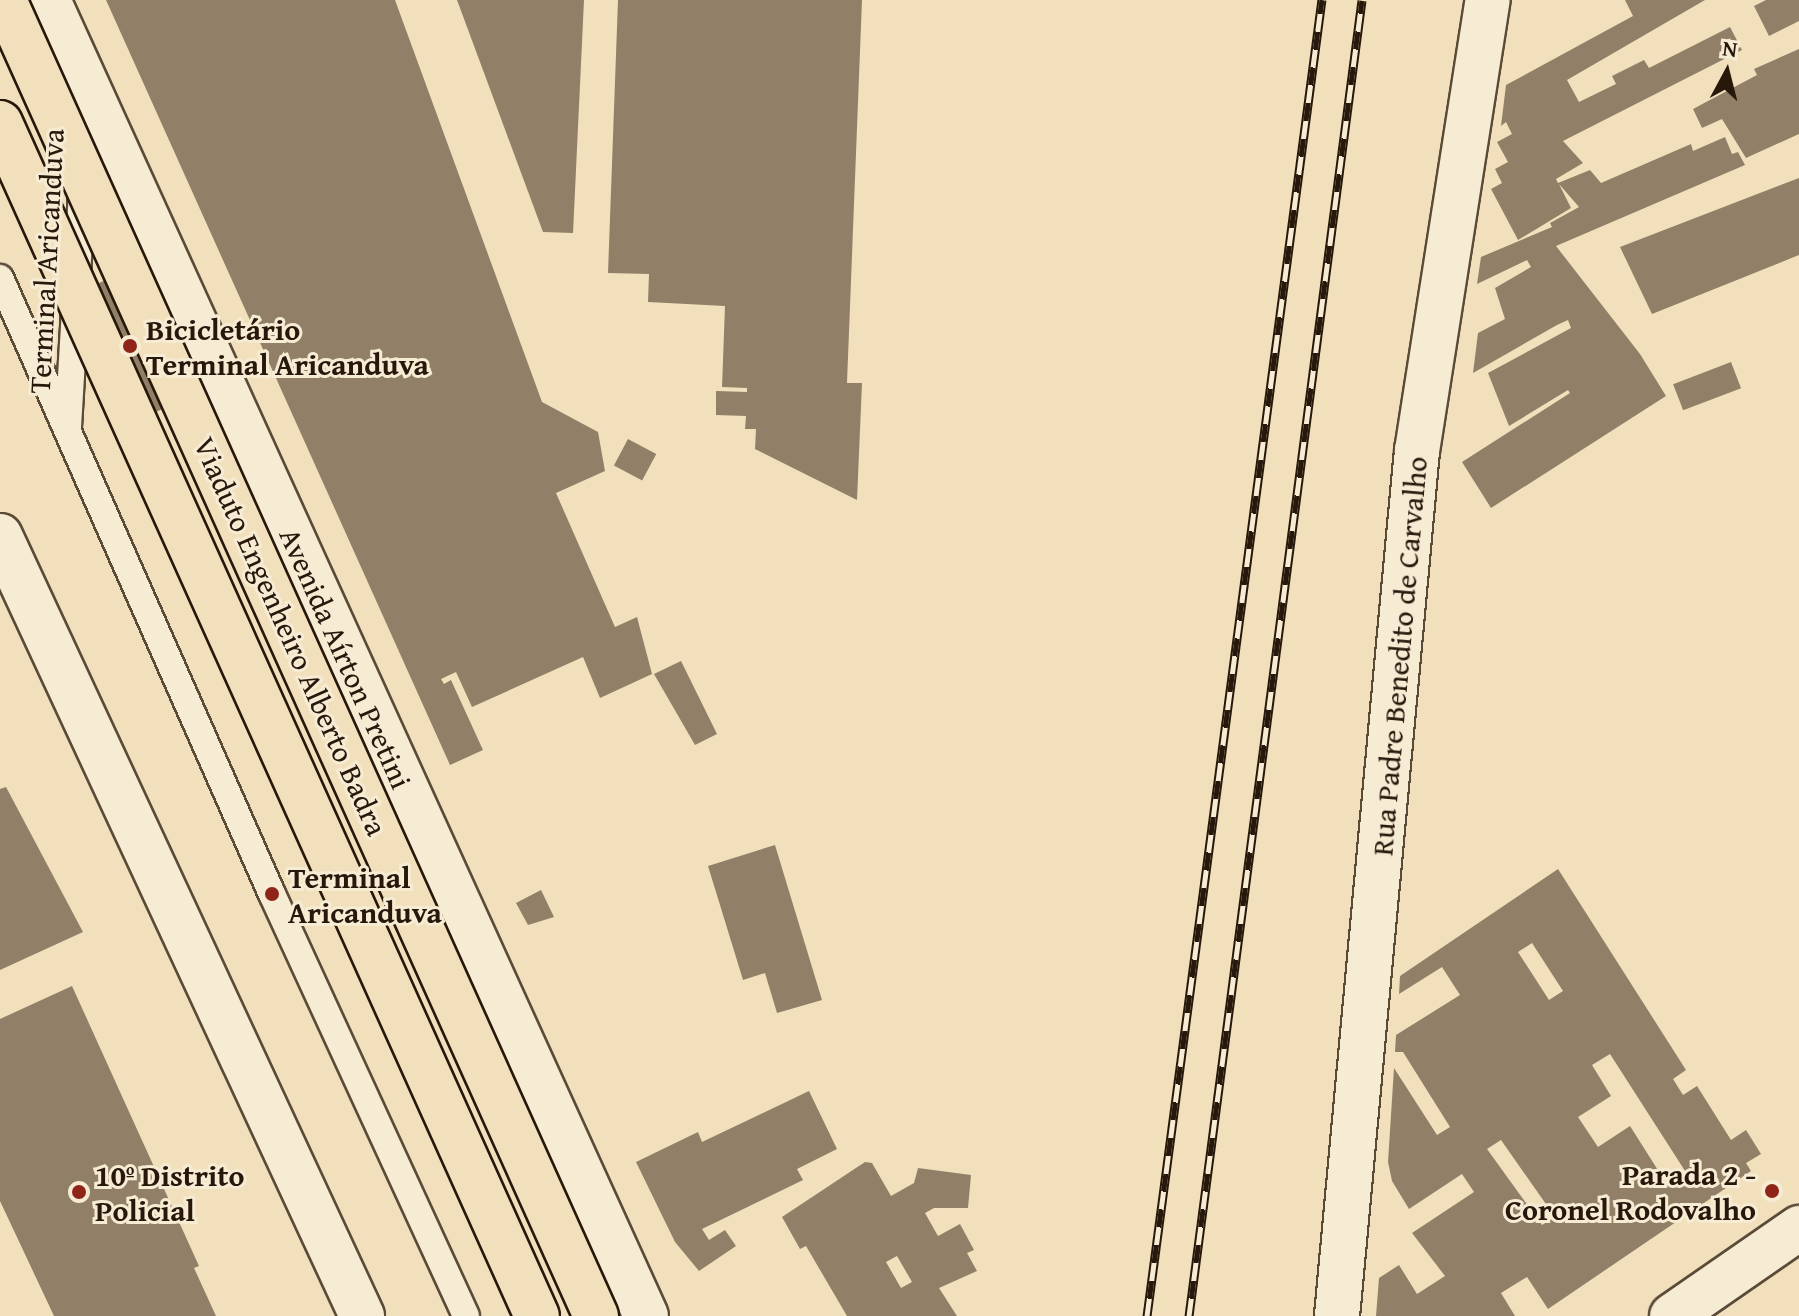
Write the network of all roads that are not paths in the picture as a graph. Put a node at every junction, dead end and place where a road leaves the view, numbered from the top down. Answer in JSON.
{"nodes":[{"id":1,"x":4,"y":0,"type":"edge"},
{"id":2,"x":48,"y":0,"type":"edge"},
{"id":3,"x":1488,"y":0,"type":"edge"},
{"id":4,"x":88,"y":91,"type":"junction"},
{"id":5,"x":0,"y":123,"type":"edge"},
{"id":6,"x":0,"y":278,"type":"edge"},
{"id":7,"x":67,"y":434,"type":"junction"},
{"id":8,"x":0,"y":536,"type":"edge"},
{"id":9,"x":1799,"y":1228,"type":"edge"},
{"id":10,"x":362,"y":1316,"type":"edge"},
{"id":11,"x":466,"y":1316,"type":"edge"},
{"id":12,"x":537,"y":1316,"type":"edge"},
{"id":13,"x":596,"y":1316,"type":"edge"},
{"id":14,"x":646,"y":1316,"type":"edge"},
{"id":15,"x":1337,"y":1316,"type":"edge"},
{"id":16,"x":1672,"y":1316,"type":"edge"}],
"edges":[{"from":1,"to":13,"type":"highway","name":"Viaduto Engenheiro Alberto Badra","bridge":true},
{"from":2,"to":4,"type":"main road","name":"Avenida Aírton Pretini"},
{"from":3,"to":15,"type":"main road","name":"Rua Padre Benedito de Carvalho"},
{"from":4,"to":7,"type":"lane","name":"Terminal Aricanduva"},
{"from":4,"to":14,"type":"main road","name":"Avenida Aírton Pretini"},
{"from":5,"to":12,"type":"highway","name":"Viaduto Engenheiro Alberto Badra","bridge":true},
{"from":6,"to":7,"type":"lane","name":"Terminal Aricanduva"},
{"from":7,"to":11,"type":"lane","name":"Terminal Aricanduva"},
{"from":8,"to":10,"type":"main road"},
{"from":9,"to":16,"type":"main road"}]}
